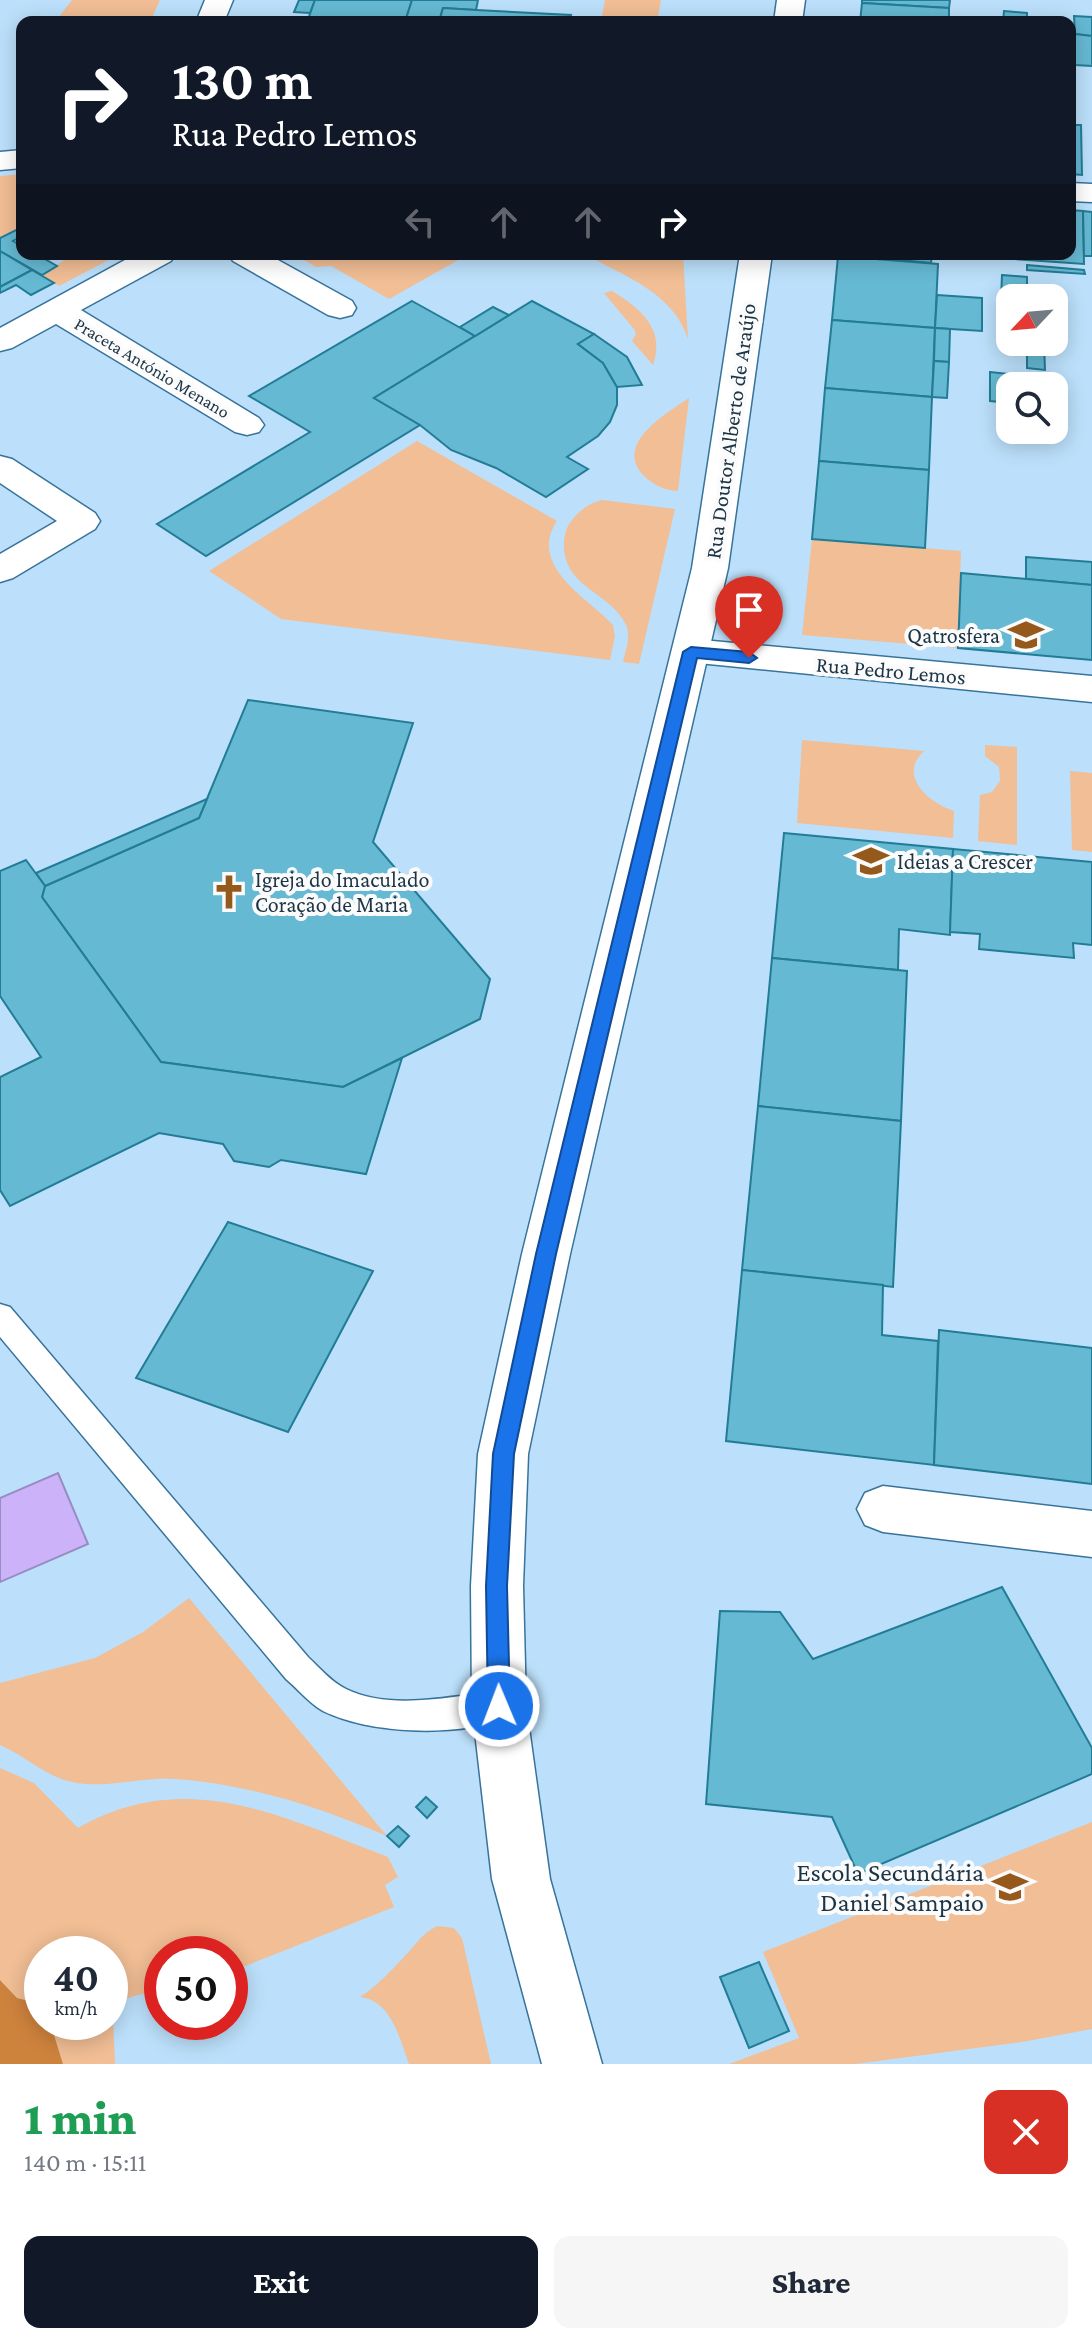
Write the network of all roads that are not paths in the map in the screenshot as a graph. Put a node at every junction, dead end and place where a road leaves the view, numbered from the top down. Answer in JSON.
{"nodes":[{"id":1,"x":149,"y":260,"type":"edge"},
{"id":2,"x":255,"y":260,"type":"edge"},
{"id":3,"x":755,"y":260,"type":"edge"},
{"id":4,"x":340,"y":308,"type":"dead end"},
{"id":5,"x":57,"y":310,"type":"junction"},
{"id":6,"x":0,"y":341,"type":"edge"},
{"id":7,"x":247,"y":425,"type":"dead end"},
{"id":8,"x":0,"y":467,"type":"edge"},
{"id":9,"x":0,"y":570,"type":"edge"},
{"id":10,"x":691,"y":652,"type":"junction"},
{"id":11,"x":1092,"y":689,"type":"edge"},
{"id":12,"x":0,"y":1316,"type":"edge"},
{"id":13,"x":883,"y":1509,"type":"dead end"},
{"id":14,"x":1092,"y":1534,"type":"edge"},
{"id":15,"x":499,"y":1706,"type":"junction"},
{"id":16,"x":572,"y":2064,"type":"edge"}],
"edges":[{"from":1,"to":5,"type":"main road"},
{"from":2,"to":4,"type":"main road"},
{"from":3,"to":10,"type":"main road","name":"Rua Doutor Alberto de Araújo"},
{"from":5,"to":6,"type":"main road"},
{"from":5,"to":7,"type":"main road","name":"Praceta António Menano"},
{"from":8,"to":9,"type":"main road"},
{"from":10,"to":11,"type":"main road","name":"Rua Pedro Lemos"},
{"from":10,"to":15,"type":"main road","name":"Rua Doutor Alberto de Araújo"},
{"from":12,"to":15,"type":"lane"},
{"from":13,"to":14,"type":"main road"},
{"from":15,"to":16,"type":"main road","name":"Rua Doutor Alberto de Araújo"}]}
